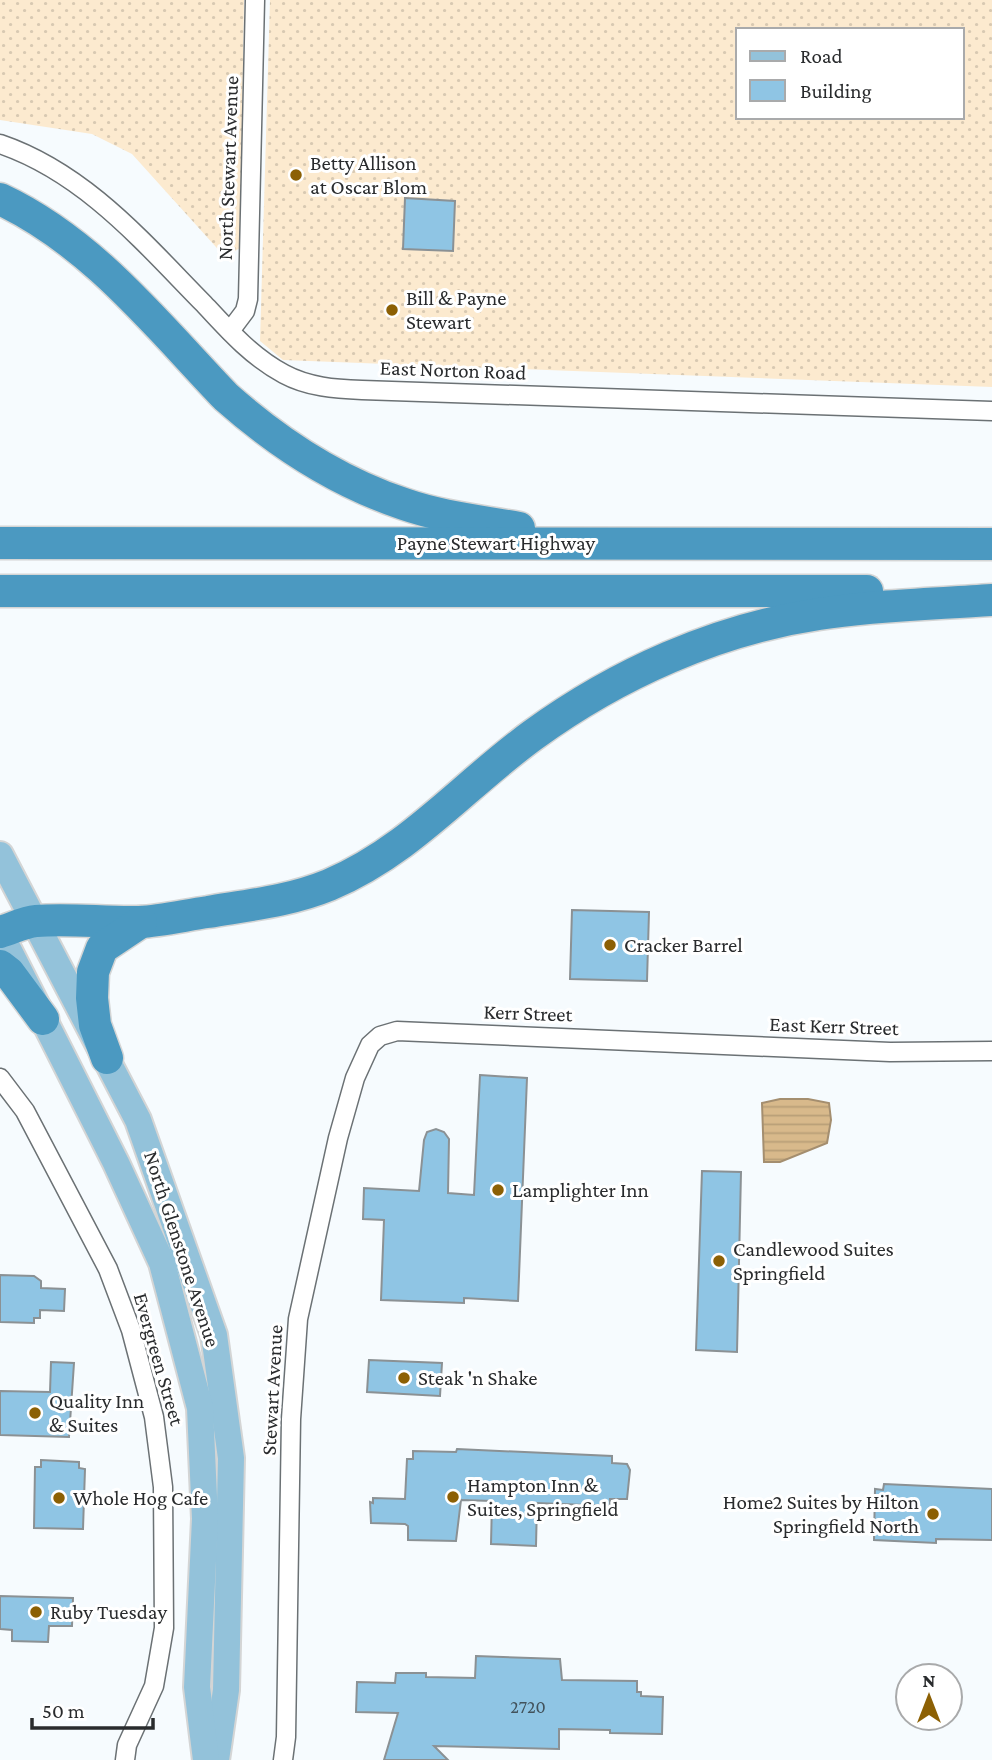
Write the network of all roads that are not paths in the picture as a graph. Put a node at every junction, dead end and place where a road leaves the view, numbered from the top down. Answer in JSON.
{"nodes":[{"id":1,"x":255,"y":0,"type":"edge"},
{"id":2,"x":0,"y":144,"type":"edge"},
{"id":3,"x":0,"y":199,"type":"edge"},
{"id":4,"x":230,"y":331,"type":"junction"},
{"id":5,"x":992,"y":411,"type":"edge"},
{"id":6,"x":0,"y":543,"type":"edge"},
{"id":7,"x":754,"y":543,"type":"junction"},
{"id":8,"x":992,"y":544,"type":"edge"},
{"id":9,"x":0,"y":591,"type":"edge"},
{"id":10,"x":992,"y":591,"type":"edge"},
{"id":11,"x":992,"y":600,"type":"edge"},
{"id":12,"x":0,"y":855,"type":"edge"},
{"id":13,"x":34,"y":921,"type":"junction"},
{"id":14,"x":141,"y":922,"type":"junction"},
{"id":15,"x":0,"y":933,"type":"edge"},
{"id":16,"x":0,"y":966,"type":"edge"},
{"id":17,"x":43,"y":1019,"type":"junction"},
{"id":18,"x":380,"y":1036,"type":"joint"},
{"id":19,"x":675,"y":1042,"type":"joint"},
{"id":20,"x":992,"y":1051,"type":"edge"},
{"id":21,"x":107,"y":1058,"type":"junction"},
{"id":22,"x":0,"y":1078,"type":"edge"},
{"id":23,"x":125,"y":1760,"type":"edge"},
{"id":24,"x":206,"y":1760,"type":"edge"},
{"id":25,"x":216,"y":1760,"type":"edge"},
{"id":26,"x":283,"y":1760,"type":"edge"}],
"edges":[{"from":1,"to":4,"type":"street","name":"North Stewart Avenue"},
{"from":2,"to":4,"type":"street","name":"East Norton Road"},
{"from":3,"to":7,"type":"highway"},
{"from":4,"to":5,"type":"street","name":"East Norton Road"},
{"from":6,"to":7,"type":"highway","name":"Payne Stewart Highway"},
{"from":7,"to":8,"type":"highway","name":"Payne Stewart Highway"},
{"from":9,"to":10,"type":"highway"},
{"from":11,"to":14,"type":"highway"},
{"from":12,"to":13,"type":"main road","name":"North Glenstone Avenue"},
{"from":13,"to":14,"type":"highway"},
{"from":13,"to":15,"type":"highway"},
{"from":13,"to":21,"type":"main road","name":"North Glenstone Avenue"},
{"from":14,"to":21,"type":"highway"},
{"from":15,"to":17,"type":"main road","name":"North Glenstone Avenue"},
{"from":16,"to":17,"type":"highway"},
{"from":17,"to":24,"type":"main road","name":"North Glenstone Avenue"},
{"from":18,"to":19,"type":"street","name":"Kerr Street"},
{"from":18,"to":26,"type":"street","name":"Stewart Avenue"},
{"from":19,"to":20,"type":"street","name":"East Kerr Street"},
{"from":21,"to":25,"type":"main road","name":"North Glenstone Avenue"},
{"from":22,"to":23,"type":"street","name":"Evergreen Street"}]}
